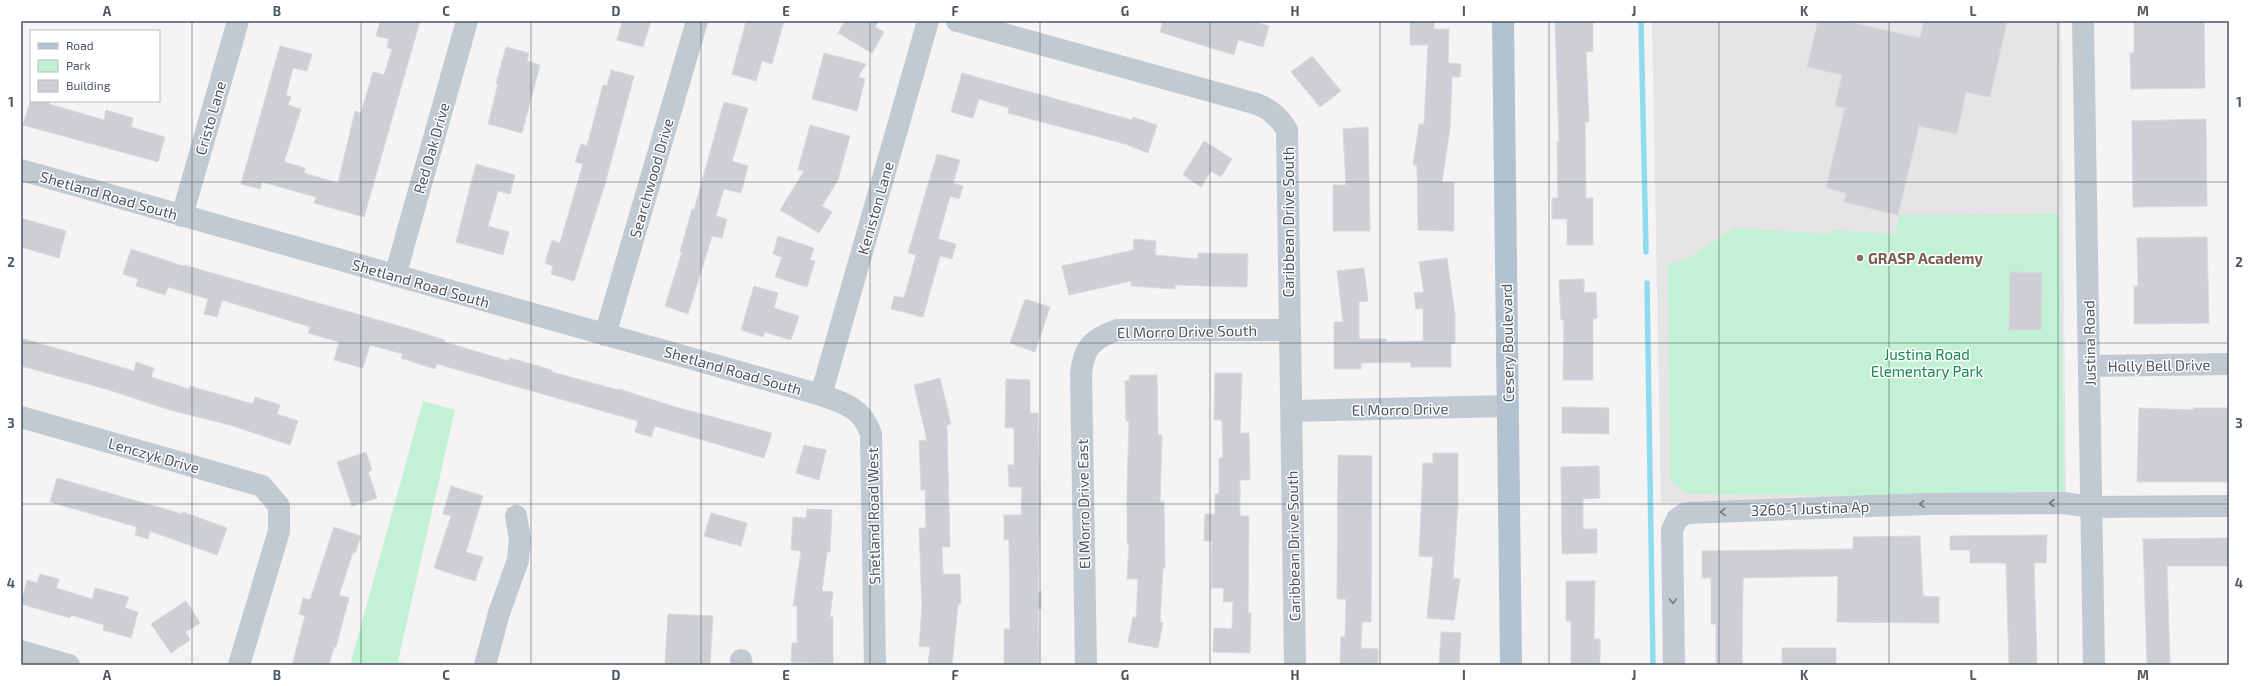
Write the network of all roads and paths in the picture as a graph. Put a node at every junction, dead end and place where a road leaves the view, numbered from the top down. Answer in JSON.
{"nodes":[{"id":1,"x":238,"y":21,"type":"edge"},
{"id":2,"x":467,"y":21,"type":"edge"},
{"id":3,"x":697,"y":21,"type":"edge"},
{"id":4,"x":928,"y":21,"type":"edge"},
{"id":5,"x":957,"y":21,"type":"edge"},
{"id":6,"x":1502,"y":21,"type":"edge"},
{"id":7,"x":2083,"y":21,"type":"edge"},
{"id":8,"x":21,"y":170,"type":"edge"},
{"id":9,"x":182,"y":216,"type":"junction"},
{"id":10,"x":395,"y":276,"type":"junction"},
{"id":11,"x":1288,"y":330,"type":"junction"},
{"id":12,"x":605,"y":335,"type":"junction"},
{"id":13,"x":1090,"y":345,"type":"joint"},
{"id":14,"x":2229,"y":364,"type":"edge"},
{"id":15,"x":2090,"y":366,"type":"junction"},
{"id":16,"x":821,"y":395,"type":"junction"},
{"id":17,"x":1508,"y":406,"type":"junction"},
{"id":18,"x":1292,"y":411,"type":"junction"},
{"id":19,"x":21,"y":417,"type":"edge"},
{"id":20,"x":2229,"y":506,"type":"edge"},
{"id":21,"x":2091,"y":507,"type":"junction"},
{"id":22,"x":516,"y":516,"type":"dead end"},
{"id":23,"x":21,"y":651,"type":"edge"},
{"id":24,"x":69,"y":665,"type":"edge"},
{"id":25,"x":239,"y":665,"type":"edge"},
{"id":26,"x":485,"y":665,"type":"edge"},
{"id":27,"x":875,"y":665,"type":"edge"},
{"id":28,"x":1086,"y":665,"type":"edge"},
{"id":29,"x":1295,"y":665,"type":"edge"},
{"id":30,"x":1511,"y":665,"type":"edge"},
{"id":31,"x":1674,"y":665,"type":"edge"},
{"id":32,"x":2094,"y":665,"type":"edge"}],
"edges":[{"from":1,"to":9,"type":"street","name":"Cristo Lane"},
{"from":2,"to":10,"type":"street","name":"Red Oak Drive"},
{"from":3,"to":12,"type":"street","name":"Searchwood Drive"},
{"from":4,"to":16,"type":"street","name":"Keniston Lane"},
{"from":5,"to":11,"type":"street","name":"Caribbean Drive South"},
{"from":6,"to":17,"type":"main road","name":"Cesery Boulevard"},
{"from":7,"to":15,"type":"street","name":"Justina Road"},
{"from":8,"to":9,"type":"street","name":"Shetland Road South"},
{"from":9,"to":10,"type":"street","name":"Shetland Road South"},
{"from":10,"to":12,"type":"street","name":"Shetland Road South"},
{"from":11,"to":13,"type":"street","name":"El Morro Drive South"},
{"from":11,"to":18,"type":"street","name":"Caribbean Drive South"},
{"from":12,"to":16,"type":"street","name":"Shetland Road South"},
{"from":13,"to":28,"type":"street","name":"El Morro Drive East"},
{"from":14,"to":15,"type":"street","name":"Holly Bell Drive"},
{"from":15,"to":21,"type":"street","name":"Justina Road"},
{"from":16,"to":27,"type":"street","name":"Shetland Road West"},
{"from":17,"to":18,"type":"street","name":"El Morro Drive"},
{"from":17,"to":30,"type":"main road","name":"Cesery Boulevard"},
{"from":18,"to":29,"type":"street","name":"Caribbean Drive South"},
{"from":19,"to":25,"type":"street","name":"Lenczyk Drive"},
{"from":20,"to":21,"type":"street","name":"3260-1 Justina Ap"},
{"from":21,"to":31,"type":"street","name":"3260-1 Justina Ap","one_way":true},
{"from":21,"to":32,"type":"street","name":"Justina Road"},
{"from":22,"to":26,"type":"street"},
{"from":23,"to":24,"type":"street"}]}
